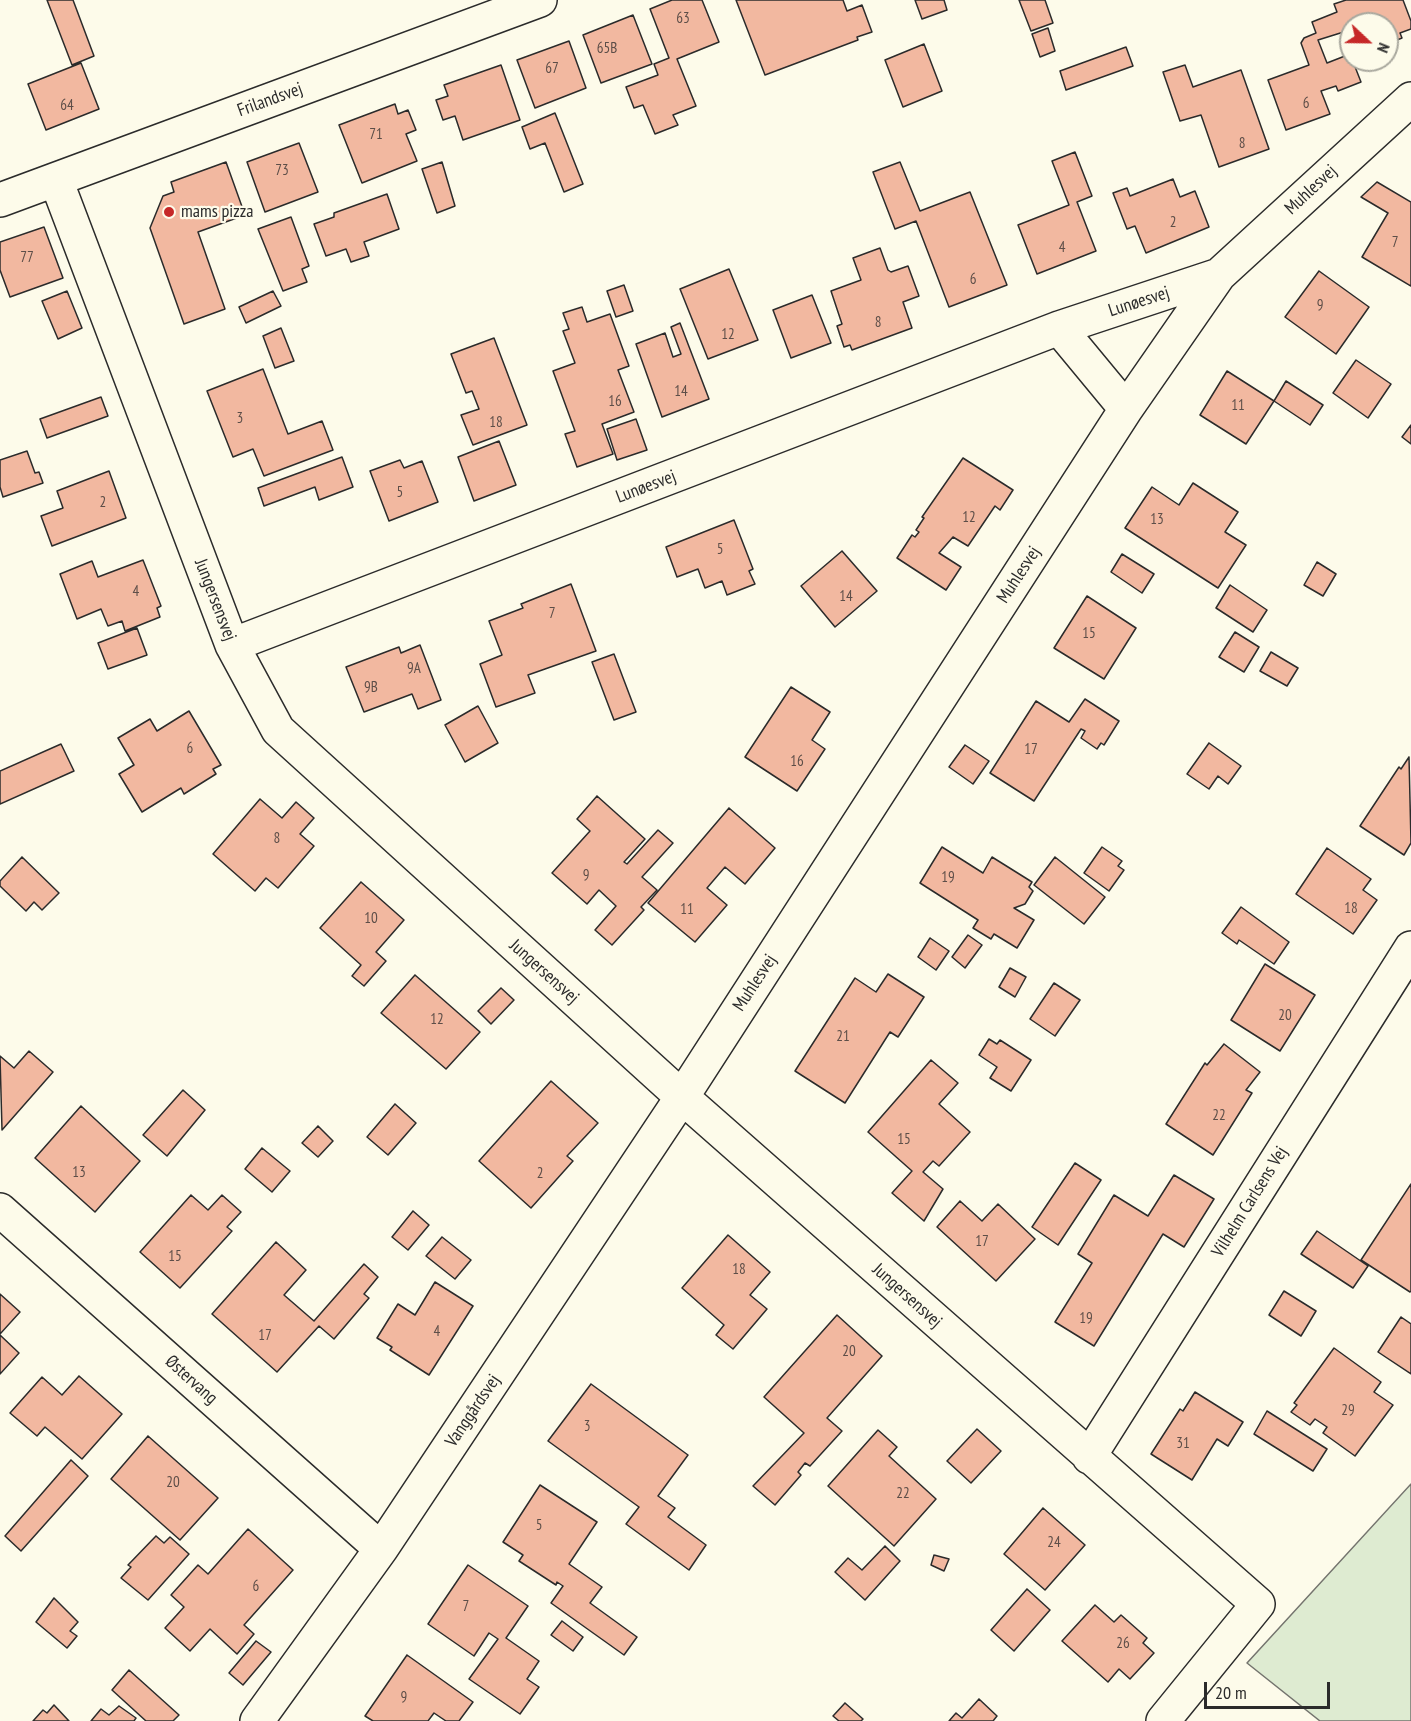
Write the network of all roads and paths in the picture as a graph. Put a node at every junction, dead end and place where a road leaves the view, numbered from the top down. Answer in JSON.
{"nodes":[{"id":1,"x":540,"y":0,"type":"edge"},
{"id":2,"x":1411,"y":99,"type":"edge"},
{"id":3,"x":56,"y":180,"type":"junction"},
{"id":4,"x":0,"y":200,"type":"edge"},
{"id":5,"x":1219,"y":275,"type":"junction"},
{"id":6,"x":1059,"y":328,"type":"junction"},
{"id":7,"x":1126,"y":409,"type":"junction"},
{"id":8,"x":232,"y":645,"type":"junction"},
{"id":9,"x":1411,"y":948,"type":"edge"},
{"id":10,"x":682,"y":1097,"type":"junction"},
{"id":11,"x":0,"y":1210,"type":"edge"},
{"id":12,"x":1089,"y":1457,"type":"junction"},
{"id":13,"x":381,"y":1549,"type":"junction"},
{"id":14,"x":257,"y":1721,"type":"edge"},
{"id":15,"x":1163,"y":1721,"type":"edge"}],
"edges":[{"from":1,"to":3,"type":"street","name":"Frilandsvej"},
{"from":2,"to":5,"type":"street","name":"Muhlesvej"},
{"from":3,"to":4,"type":"street","name":"Frilandsvej"},
{"from":3,"to":8,"type":"street","name":"Jungersensvej"},
{"from":5,"to":6,"type":"street","name":"Lunøesvej"},
{"from":5,"to":7,"type":"street","name":"Muhlesvej"},
{"from":6,"to":7,"type":"street"},
{"from":6,"to":8,"type":"street","name":"Lunøesvej"},
{"from":7,"to":10,"type":"street","name":"Muhlesvej"},
{"from":8,"to":10,"type":"street","name":"Jungersensvej"},
{"from":9,"to":12,"type":"street","name":"Vilhelm Carlsens Vej"},
{"from":10,"to":12,"type":"street","name":"Jungersensvej"},
{"from":10,"to":13,"type":"street","name":"Vanggårdsvej"},
{"from":11,"to":13,"type":"street","name":"Østervang"},
{"from":12,"to":15,"type":"street","name":"Jungersensvej"},
{"from":13,"to":14,"type":"street","name":"Vanggårdsvej"}]}
